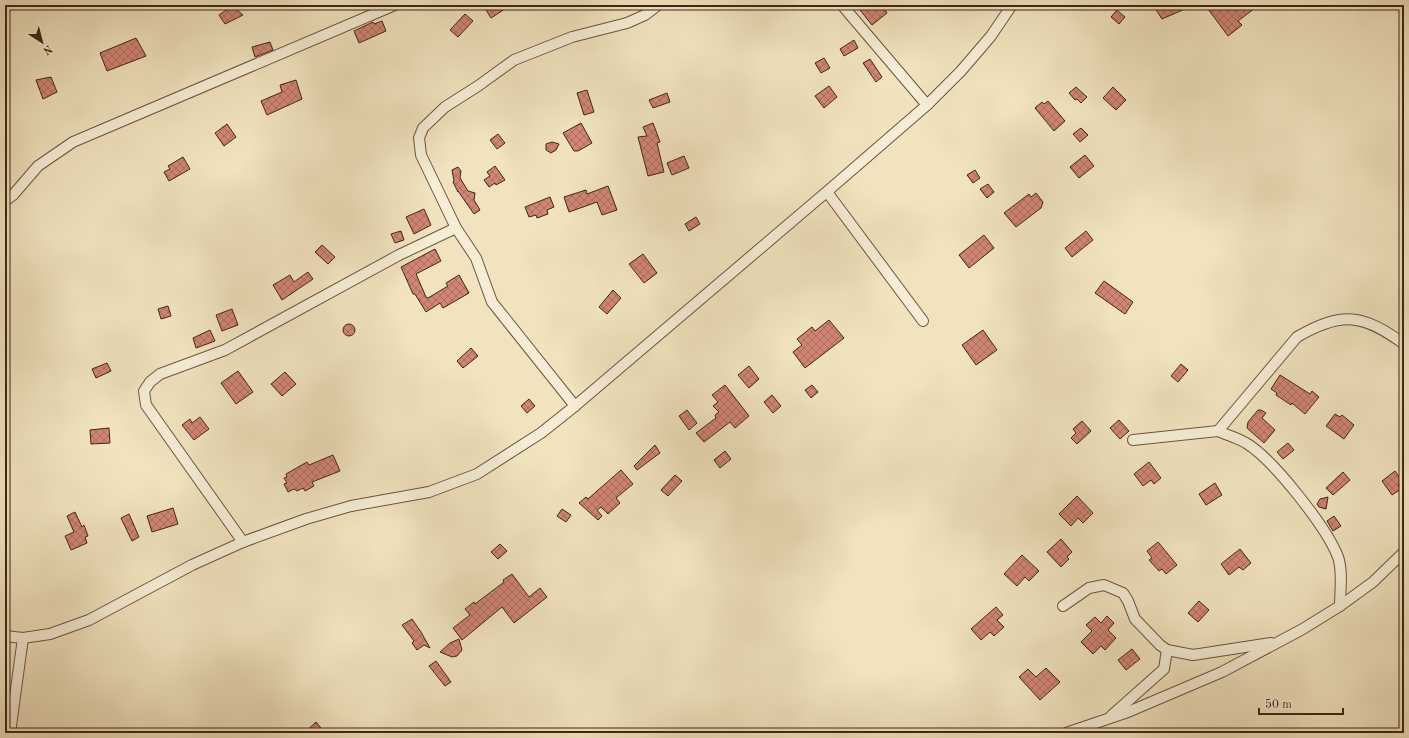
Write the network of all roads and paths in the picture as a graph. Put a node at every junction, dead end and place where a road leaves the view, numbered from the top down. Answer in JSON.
{"nodes":[{"id":1,"x":395,"y":5,"type":"edge"},
{"id":2,"x":658,"y":5,"type":"edge"},
{"id":3,"x":842,"y":5,"type":"edge"},
{"id":4,"x":1012,"y":5,"type":"edge"},
{"id":5,"x":927,"y":105,"type":"junction"},
{"id":6,"x":827,"y":192,"type":"junction"},
{"id":7,"x":5,"y":201,"type":"edge"},
{"id":8,"x":456,"y":228,"type":"junction"},
{"id":9,"x":924,"y":321,"type":"dead end"},
{"id":10,"x":1404,"y":344,"type":"edge"},
{"id":11,"x":575,"y":406,"type":"junction"},
{"id":12,"x":1218,"y":431,"type":"junction"},
{"id":13,"x":1133,"y":440,"type":"dead end"},
{"id":14,"x":243,"y":542,"type":"junction"},
{"id":15,"x":1404,"y":552,"type":"edge"},
{"id":16,"x":1063,"y":606,"type":"dead end"},
{"id":17,"x":1340,"y":606,"type":"junction"},
{"id":18,"x":5,"y":636,"type":"edge"},
{"id":19,"x":23,"y":638,"type":"junction"},
{"id":20,"x":1278,"y":642,"type":"junction"},
{"id":21,"x":1167,"y":650,"type":"junction"},
{"id":22,"x":1107,"y":719,"type":"junction"},
{"id":23,"x":10,"y":733,"type":"edge"},
{"id":24,"x":1066,"y":733,"type":"edge"}],
"edges":[{"from":1,"to":7,"type":"street"},
{"from":2,"to":8,"type":"street"},
{"from":3,"to":5,"type":"street"},
{"from":4,"to":5,"type":"street"},
{"from":5,"to":6,"type":"street"},
{"from":6,"to":9,"type":"street"},
{"from":6,"to":11,"type":"street"},
{"from":8,"to":11,"type":"street"},
{"from":8,"to":14,"type":"street"},
{"from":10,"to":12,"type":"street"},
{"from":11,"to":14,"type":"street"},
{"from":12,"to":13,"type":"street"},
{"from":12,"to":17,"type":"street"},
{"from":14,"to":19,"type":"street"},
{"from":15,"to":17,"type":"street"},
{"from":16,"to":21,"type":"street"},
{"from":17,"to":20,"type":"street"},
{"from":18,"to":19,"type":"street"},
{"from":19,"to":23,"type":"street"},
{"from":20,"to":21,"type":"street"},
{"from":20,"to":22,"type":"street"},
{"from":21,"to":22,"type":"street"},
{"from":22,"to":24,"type":"street"}]}
